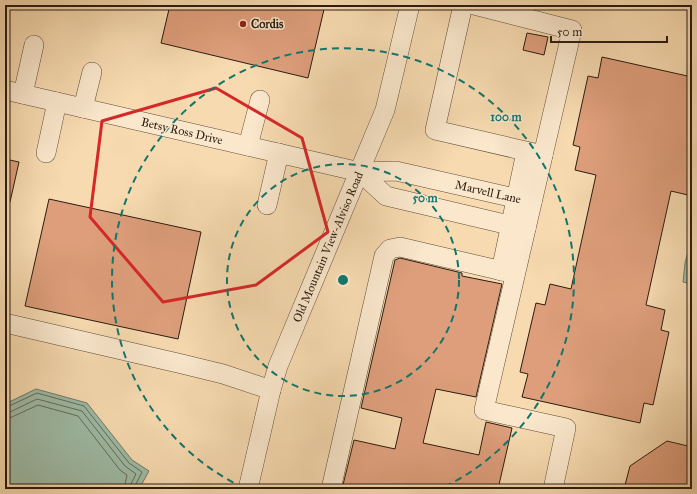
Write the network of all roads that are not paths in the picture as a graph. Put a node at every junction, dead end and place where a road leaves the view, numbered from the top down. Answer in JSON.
{"nodes":[{"id":1,"x":410,"y":5,"type":"edge"},
{"id":2,"x":463,"y":5,"type":"edge"},
{"id":3,"x":474,"y":5,"type":"edge"},
{"id":4,"x":34,"y":45,"type":"dead end"},
{"id":5,"x":92,"y":72,"type":"dead end"},
{"id":6,"x":5,"y":90,"type":"edge"},
{"id":7,"x":23,"y":94,"type":"junction"},
{"id":8,"x":260,"y":100,"type":"dead end"},
{"id":9,"x":57,"y":102,"type":"junction"},
{"id":10,"x":83,"y":108,"type":"junction"},
{"id":11,"x":248,"y":146,"type":"junction"},
{"id":12,"x":46,"y":153,"type":"dead end"},
{"id":13,"x":279,"y":153,"type":"junction"},
{"id":14,"x":535,"y":154,"type":"junction"},
{"id":15,"x":360,"y":172,"type":"junction"},
{"id":16,"x":524,"y":200,"type":"junction"},
{"id":17,"x":267,"y":205,"type":"dead end"},
{"id":18,"x":518,"y":227,"type":"junction"},
{"id":19,"x":508,"y":272,"type":"junction"},
{"id":20,"x":5,"y":323,"type":"edge"},
{"id":21,"x":271,"y":390,"type":"junction"},
{"id":22,"x":248,"y":489,"type":"edge"},
{"id":23,"x":330,"y":489,"type":"edge"},
{"id":24,"x":553,"y":489,"type":"edge"}],
"edges":[{"from":1,"to":15,"type":"street","name":"Old Mountain View-Alviso Road"},
{"from":2,"to":14,"type":"street"},
{"from":3,"to":14,"type":"street"},
{"from":4,"to":7,"type":"street"},
{"from":5,"to":10,"type":"street"},
{"from":6,"to":7,"type":"street","name":"Betsy Ross Drive"},
{"from":7,"to":9,"type":"street","name":"Betsy Ross Drive"},
{"from":8,"to":11,"type":"street"},
{"from":9,"to":10,"type":"street","name":"Betsy Ross Drive"},
{"from":9,"to":12,"type":"street"},
{"from":10,"to":11,"type":"street","name":"Betsy Ross Drive"},
{"from":11,"to":13,"type":"street","name":"Betsy Ross Drive"},
{"from":13,"to":15,"type":"street","name":"Betsy Ross Drive"},
{"from":13,"to":17,"type":"street"},
{"from":14,"to":16,"type":"street"},
{"from":15,"to":16,"type":"street","name":"Marvell Lane"},
{"from":15,"to":18,"type":"street"},
{"from":15,"to":21,"type":"street","name":"Old Mountain View-Alviso Road"},
{"from":16,"to":18,"type":"street"},
{"from":18,"to":19,"type":"street"},
{"from":19,"to":23,"type":"street"},
{"from":19,"to":24,"type":"street"},
{"from":20,"to":21,"type":"street"},
{"from":21,"to":22,"type":"street","name":"Old Mountain View-Alviso Road"}]}
